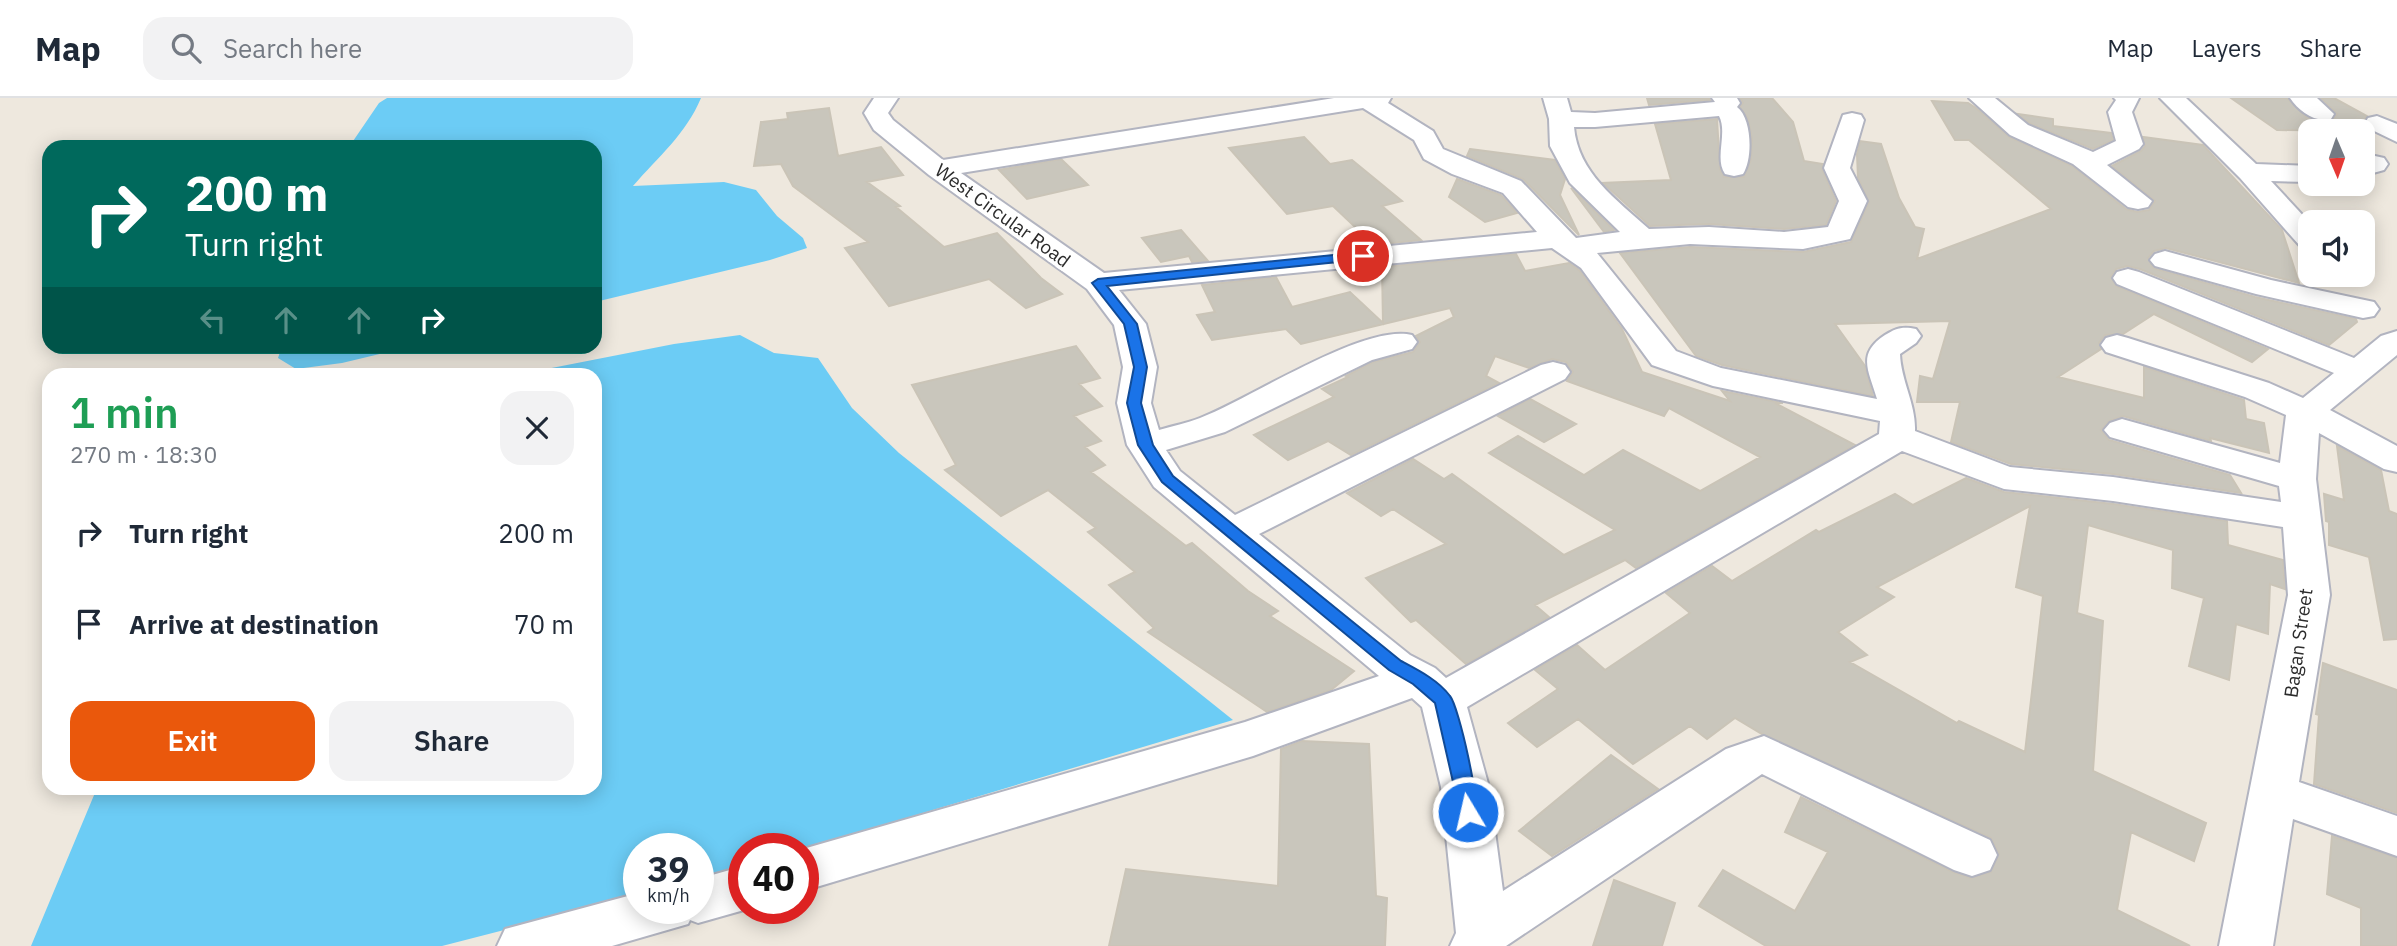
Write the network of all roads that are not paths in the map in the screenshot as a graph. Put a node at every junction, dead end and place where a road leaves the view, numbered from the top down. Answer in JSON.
{"nodes":[{"id":1,"x":886,"y":98,"type":"edge"},
{"id":2,"x":1981,"y":98,"type":"edge"},
{"id":3,"x":2126,"y":98,"type":"edge"},
{"id":4,"x":2172,"y":98,"type":"edge"},
{"id":5,"x":2302,"y":98,"type":"edge"},
{"id":6,"x":1373,"y":99,"type":"edge"},
{"id":7,"x":1724,"y":103,"type":"edge"},
{"id":8,"x":1558,"y":108,"type":"edge"},
{"id":9,"x":2322,"y":114,"type":"dead end"},
{"id":10,"x":1852,"y":120,"type":"dead end"},
{"id":11,"x":2082,"y":159,"type":"junction"},
{"id":12,"x":938,"y":169,"type":"junction"},
{"id":13,"x":1734,"y":169,"type":"dead end"},
{"id":14,"x":2249,"y":172,"type":"junction"},
{"id":15,"x":2298,"y":174,"type":"edge"},
{"id":16,"x":2138,"y":201,"type":"dead end"},
{"id":17,"x":2298,"y":227,"type":"edge"},
{"id":18,"x":1642,"y":238,"type":"junction"},
{"id":19,"x":1565,"y":243,"type":"junction"},
{"id":20,"x":2165,"y":260,"type":"dead end"},
{"id":21,"x":2128,"y":278,"type":"dead end"},
{"id":22,"x":1098,"y":283,"type":"junction"},
{"id":23,"x":2346,"y":287,"type":"edge"},
{"id":24,"x":2363,"y":309,"type":"junction"},
{"id":25,"x":1905,"y":336,"type":"dead end"},
{"id":26,"x":1401,"y":342,"type":"dead end"},
{"id":27,"x":2394,"y":342,"type":"edge"},
{"id":28,"x":2117,"y":345,"type":"dead end"},
{"id":29,"x":2358,"y":370,"type":"junction"},
{"id":30,"x":1553,"y":372,"type":"dead end"},
{"id":31,"x":2311,"y":409,"type":"junction"},
{"id":32,"x":1898,"y":426,"type":"junction"},
{"id":33,"x":2122,"y":430,"type":"dead end"},
{"id":34,"x":1145,"y":445,"type":"junction"},
{"id":35,"x":2397,"y":446,"type":"edge"},
{"id":36,"x":2397,"y":461,"type":"edge"},
{"id":37,"x":2299,"y":499,"type":"junction"},
{"id":38,"x":1231,"y":532,"type":"junction"},
{"id":39,"x":1431,"y":690,"type":"junction"},
{"id":40,"x":2273,"y":792,"type":"junction"},
{"id":41,"x":2397,"y":836,"type":"edge"},
{"id":42,"x":1972,"y":855,"type":"dead end"},
{"id":43,"x":819,"y":865,"type":"edge"},
{"id":44,"x":623,"y":920,"type":"edge"},
{"id":45,"x":1479,"y":939,"type":"edge"},
{"id":46,"x":524,"y":946,"type":"edge"},
{"id":47,"x":2246,"y":946,"type":"edge"}],
"edges":[{"from":1,"to":12,"type":"street","name":"West Circular Road"},
{"from":2,"to":11,"type":"street"},
{"from":3,"to":11,"type":"street"},
{"from":4,"to":14,"type":"street"},
{"from":5,"to":9,"type":"street"},
{"from":6,"to":12,"type":"street"},
{"from":6,"to":19,"type":"street"},
{"from":7,"to":8,"type":"street"},
{"from":7,"to":13,"type":"street"},
{"from":8,"to":18,"type":"street"},
{"from":10,"to":18,"type":"street"},
{"from":11,"to":16,"type":"street"},
{"from":12,"to":22,"type":"street","name":"West Circular Road"},
{"from":14,"to":15,"type":"street"},
{"from":14,"to":17,"type":"street"},
{"from":18,"to":19,"type":"street"},
{"from":19,"to":22,"type":"street"},
{"from":19,"to":32,"type":"street"},
{"from":20,"to":24,"type":"street"},
{"from":21,"to":29,"type":"street"},
{"from":22,"to":34,"type":"street","name":"West Circular Road"},
{"from":23,"to":24,"type":"street"},
{"from":24,"to":27,"type":"street"},
{"from":25,"to":32,"type":"street"},
{"from":26,"to":34,"type":"street"},
{"from":27,"to":29,"type":"street"},
{"from":28,"to":31,"type":"street"},
{"from":29,"to":31,"type":"street"},
{"from":30,"to":38,"type":"street"},
{"from":31,"to":35,"type":"street"},
{"from":31,"to":36,"type":"street"},
{"from":31,"to":37,"type":"street","name":"Bagan Street"},
{"from":32,"to":37,"type":"street"},
{"from":32,"to":39,"type":"street"},
{"from":33,"to":37,"type":"street"},
{"from":34,"to":38,"type":"street","name":"West Circular Road"},
{"from":37,"to":40,"type":"street","name":"Bagan Street"},
{"from":38,"to":39,"type":"street","name":"West Circular Road"},
{"from":39,"to":43,"type":"street"},
{"from":39,"to":45,"type":"street"},
{"from":40,"to":41,"type":"street"},
{"from":40,"to":47,"type":"street","name":"Bagan Street"},
{"from":42,"to":45,"type":"street"},
{"from":44,"to":46,"type":"street"}]}
